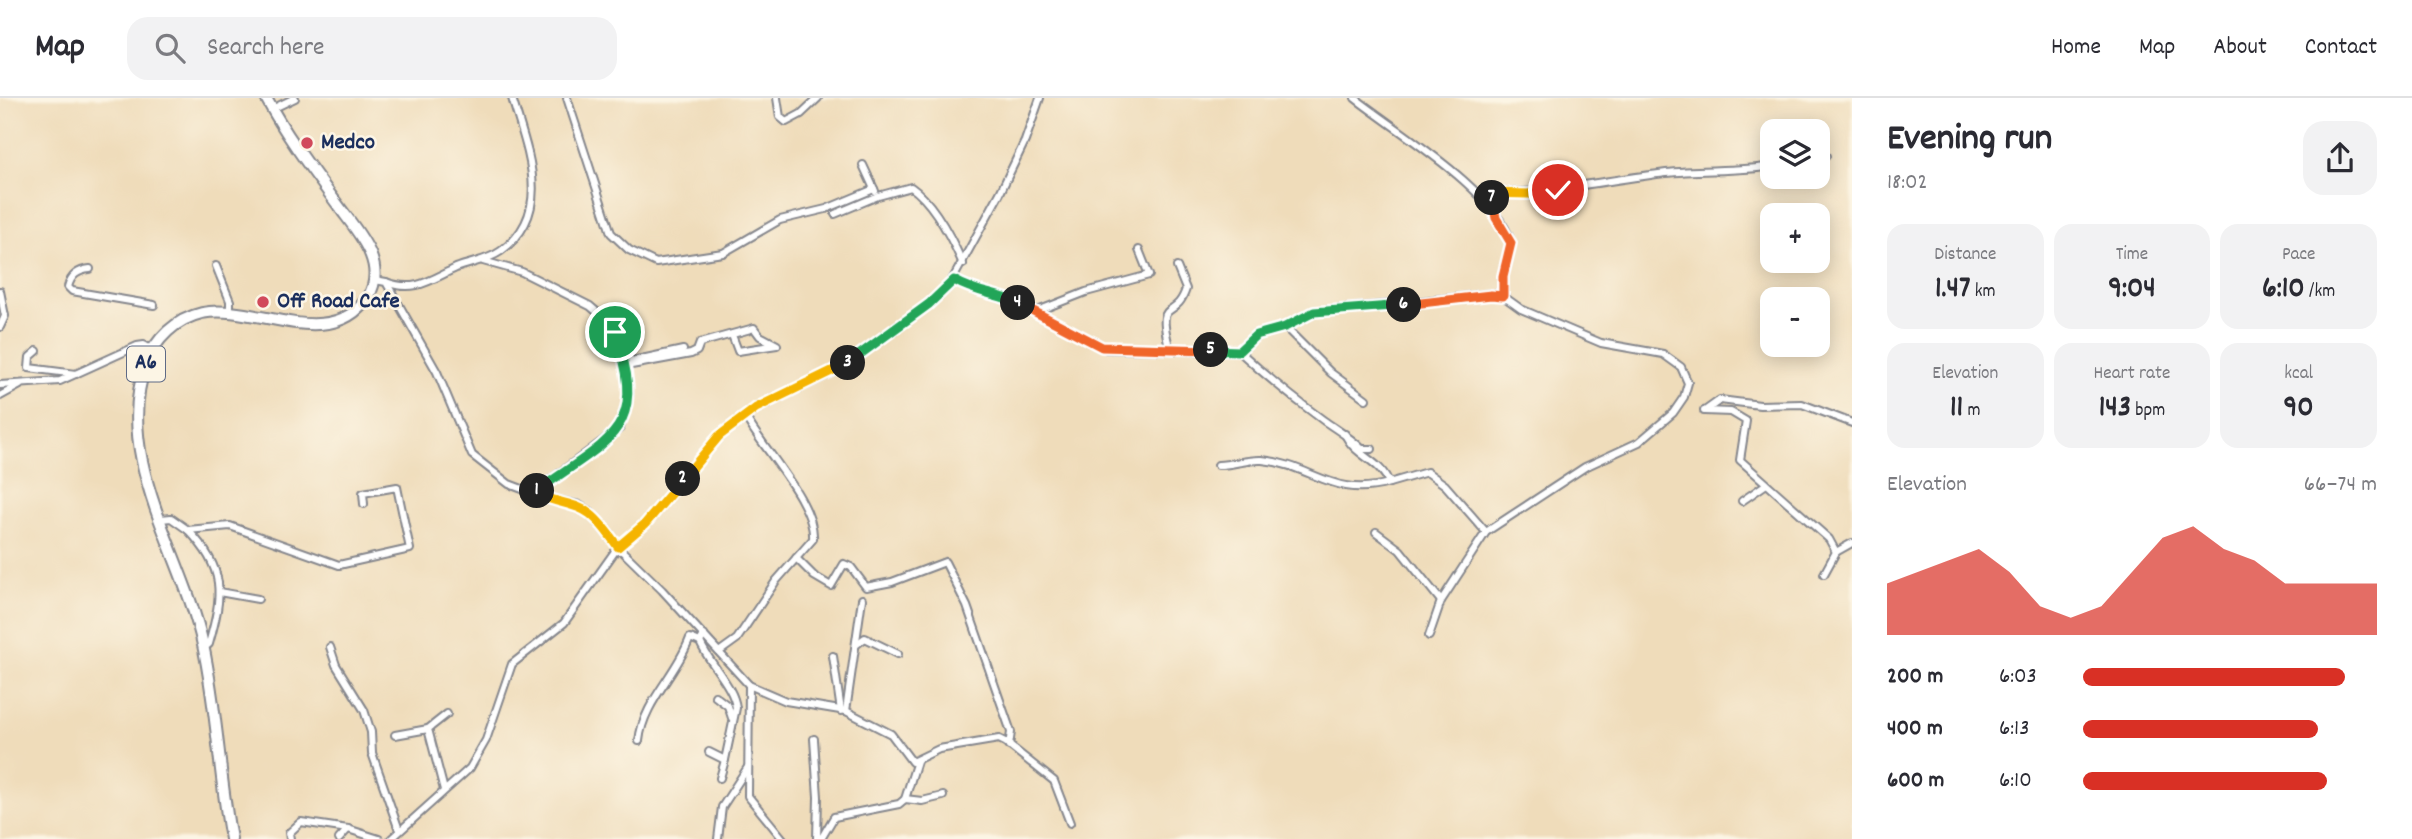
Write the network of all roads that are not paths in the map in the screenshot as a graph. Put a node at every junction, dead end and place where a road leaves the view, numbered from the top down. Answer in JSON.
{"nodes":[{"id":1,"x":266,"y":98,"type":"edge"},
{"id":2,"x":295,"y":98,"type":"edge"},
{"id":3,"x":512,"y":98,"type":"edge"},
{"id":4,"x":567,"y":98,"type":"edge"},
{"id":5,"x":777,"y":98,"type":"edge"},
{"id":6,"x":818,"y":98,"type":"edge"},
{"id":7,"x":1040,"y":98,"type":"edge"},
{"id":8,"x":1355,"y":98,"type":"edge"},
{"id":9,"x":272,"y":109,"type":"junction"},
{"id":10,"x":863,"y":165,"type":"dead end"},
{"id":11,"x":1760,"y":167,"type":"edge"},
{"id":12,"x":876,"y":193,"type":"junction"},
{"id":13,"x":835,"y":214,"type":"dead end"},
{"id":14,"x":1496,"y":218,"type":"junction"},
{"id":15,"x":1139,"y":250,"type":"dead end"},
{"id":16,"x":483,"y":261,"type":"junction"},
{"id":17,"x":963,"y":264,"type":"junction"},
{"id":18,"x":216,"y":266,"type":"dead end"},
{"id":19,"x":1177,"y":267,"type":"dead end"},
{"id":20,"x":90,"y":269,"type":"dead end"},
{"id":21,"x":954,"y":280,"type":"junction"},
{"id":22,"x":381,"y":281,"type":"junction"},
{"id":23,"x":0,"y":291,"type":"edge"},
{"id":24,"x":1503,"y":296,"type":"junction"},
{"id":25,"x":154,"y":305,"type":"dead end"},
{"id":26,"x":230,"y":311,"type":"junction"},
{"id":27,"x":1035,"y":312,"type":"junction"},
{"id":28,"x":0,"y":327,"type":"edge"},
{"id":29,"x":1285,"y":327,"type":"junction"},
{"id":30,"x":732,"y":335,"type":"junction"},
{"id":31,"x":153,"y":349,"type":"junction"},
{"id":32,"x":683,"y":350,"type":"dead end"},
{"id":33,"x":1170,"y":350,"type":"junction"},
{"id":34,"x":37,"y":351,"type":"dead end"},
{"id":35,"x":1239,"y":351,"type":"junction"},
{"id":36,"x":623,"y":352,"type":"junction"},
{"id":37,"x":626,"y":366,"type":"junction"},
{"id":38,"x":76,"y":374,"type":"junction"},
{"id":39,"x":22,"y":384,"type":"junction"},
{"id":40,"x":0,"y":385,"type":"edge"},
{"id":41,"x":0,"y":396,"type":"edge"},
{"id":42,"x":1366,"y":398,"type":"dead end"},
{"id":43,"x":745,"y":416,"type":"junction"},
{"id":44,"x":1852,"y":423,"type":"edge"},
{"id":45,"x":1345,"y":434,"type":"junction"},
{"id":46,"x":1372,"y":449,"type":"dead end"},
{"id":47,"x":1218,"y":465,"type":"dead end"},
{"id":48,"x":1389,"y":483,"type":"junction"},
{"id":49,"x":1765,"y":485,"type":"junction"},
{"id":50,"x":533,"y":493,"type":"junction"},
{"id":51,"x":1742,"y":501,"type":"dead end"},
{"id":52,"x":364,"y":504,"type":"dead end"},
{"id":53,"x":161,"y":519,"type":"junction"},
{"id":54,"x":188,"y":530,"type":"junction"},
{"id":55,"x":1376,"y":532,"type":"dead end"},
{"id":56,"x":1486,"y":532,"type":"junction"},
{"id":57,"x":1852,"y":543,"type":"edge"},
{"id":58,"x":618,"y":547,"type":"junction"},
{"id":59,"x":1836,"y":552,"type":"junction"},
{"id":60,"x":796,"y":558,"type":"junction"},
{"id":61,"x":1824,"y":574,"type":"dead end"},
{"id":62,"x":219,"y":592,"type":"junction"},
{"id":63,"x":258,"y":599,"type":"dead end"},
{"id":64,"x":862,"y":599,"type":"dead end"},
{"id":65,"x":1441,"y":601,"type":"junction"},
{"id":66,"x":704,"y":635,"type":"junction"},
{"id":67,"x":1429,"y":636,"type":"dead end"},
{"id":68,"x":701,"y":642,"type":"junction"},
{"id":69,"x":857,"y":644,"type":"junction"},
{"id":70,"x":330,"y":647,"type":"dead end"},
{"id":71,"x":204,"y":648,"type":"junction"},
{"id":72,"x":719,"y":652,"type":"junction"},
{"id":73,"x":898,"y":654,"type":"dead end"},
{"id":74,"x":833,"y":656,"type":"dead end"},
{"id":75,"x":749,"y":685,"type":"junction"},
{"id":76,"x":715,"y":695,"type":"dead end"},
{"id":77,"x":843,"y":711,"type":"junction"},
{"id":78,"x":447,"y":713,"type":"dead end"},
{"id":79,"x":734,"y":718,"type":"junction"},
{"id":80,"x":428,"y":729,"type":"junction"},
{"id":81,"x":396,"y":735,"type":"dead end"},
{"id":82,"x":814,"y":739,"type":"dead end"},
{"id":83,"x":639,"y":741,"type":"dead end"},
{"id":84,"x":1009,"y":746,"type":"junction"},
{"id":85,"x":709,"y":752,"type":"dead end"},
{"id":86,"x":725,"y":760,"type":"junction"},
{"id":87,"x":916,"y":761,"type":"junction"},
{"id":88,"x":749,"y":766,"type":"junction"},
{"id":89,"x":720,"y":778,"type":"dead end"},
{"id":90,"x":444,"y":790,"type":"junction"},
{"id":91,"x":943,"y":796,"type":"dead end"},
{"id":92,"x":905,"y":799,"type":"junction"},
{"id":93,"x":1070,"y":823,"type":"dead end"},
{"id":94,"x":348,"y":829,"type":"junction"},
{"id":95,"x":399,"y":830,"type":"junction"},
{"id":96,"x":231,"y":839,"type":"edge"},
{"id":97,"x":290,"y":839,"type":"edge"},
{"id":98,"x":339,"y":839,"type":"edge"},
{"id":99,"x":380,"y":839,"type":"edge"},
{"id":100,"x":391,"y":839,"type":"edge"},
{"id":101,"x":718,"y":839,"type":"edge"},
{"id":102,"x":783,"y":839,"type":"edge"},
{"id":103,"x":819,"y":839,"type":"edge"}],
"edges":[{"from":1,"to":9,"type":"highway"},
{"from":2,"to":9,"type":"street"},
{"from":3,"to":16,"type":"street"},
{"from":4,"to":12,"type":"street"},
{"from":5,"to":6,"type":"street"},
{"from":7,"to":17,"type":"street"},
{"from":8,"to":14,"type":"street"},
{"from":9,"to":22,"type":"highway"},
{"from":10,"to":12,"type":"street"},
{"from":11,"to":14,"type":"street"},
{"from":12,"to":13,"type":"street"},
{"from":12,"to":17,"type":"street"},
{"from":14,"to":24,"type":"street"},
{"from":15,"to":27,"type":"street"},
{"from":16,"to":22,"type":"street"},
{"from":16,"to":36,"type":"street"},
{"from":17,"to":21,"type":"street"},
{"from":18,"to":26,"type":"street"},
{"from":19,"to":33,"type":"street"},
{"from":20,"to":25,"type":"street"},
{"from":21,"to":27,"type":"street"},
{"from":21,"to":43,"type":"street"},
{"from":22,"to":26,"type":"highway","number":"A6"},
{"from":22,"to":50,"type":"street"},
{"from":23,"to":28,"type":"street"},
{"from":24,"to":29,"type":"street"},
{"from":24,"to":56,"type":"street"},
{"from":26,"to":31,"type":"highway","number":"A6"},
{"from":27,"to":33,"type":"street"},
{"from":29,"to":35,"type":"street"},
{"from":29,"to":42,"type":"street"},
{"from":30,"to":30,"type":"street"},
{"from":30,"to":37,"type":"street"},
{"from":31,"to":38,"type":"street"},
{"from":31,"to":53,"type":"highway","number":"A6"},
{"from":32,"to":36,"type":"street"},
{"from":33,"to":35,"type":"street"},
{"from":34,"to":38,"type":"street"},
{"from":35,"to":45,"type":"street"},
{"from":36,"to":37,"type":"street"},
{"from":37,"to":50,"type":"street"},
{"from":38,"to":39,"type":"street"},
{"from":39,"to":40,"type":"street"},
{"from":39,"to":41,"type":"street"},
{"from":43,"to":58,"type":"street"},
{"from":43,"to":60,"type":"street"},
{"from":44,"to":49,"type":"street"},
{"from":45,"to":46,"type":"street"},
{"from":45,"to":48,"type":"street"},
{"from":47,"to":48,"type":"street"},
{"from":48,"to":56,"type":"street"},
{"from":49,"to":51,"type":"street"},
{"from":49,"to":59,"type":"street"},
{"from":50,"to":58,"type":"street"},
{"from":52,"to":54,"type":"street"},
{"from":53,"to":54,"type":"street"},
{"from":53,"to":71,"type":"highway","number":"A6"},
{"from":54,"to":62,"type":"street"},
{"from":55,"to":65,"type":"street"},
{"from":56,"to":65,"type":"street"},
{"from":57,"to":59,"type":"street"},
{"from":58,"to":66,"type":"street"},
{"from":58,"to":90,"type":"street"},
{"from":59,"to":61,"type":"street"},
{"from":60,"to":72,"type":"street"},
{"from":60,"to":84,"type":"street"},
{"from":62,"to":63,"type":"street"},
{"from":62,"to":71,"type":"street"},
{"from":64,"to":69,"type":"street"},
{"from":65,"to":67,"type":"street"},
{"from":66,"to":68,"type":"street"},
{"from":66,"to":72,"type":"street"},
{"from":68,"to":79,"type":"street"},
{"from":68,"to":83,"type":"street"},
{"from":69,"to":73,"type":"street"},
{"from":69,"to":77,"type":"street"},
{"from":70,"to":95,"type":"street"},
{"from":71,"to":96,"type":"highway","number":"A6"},
{"from":72,"to":75,"type":"street"},
{"from":74,"to":77,"type":"street"},
{"from":75,"to":77,"type":"street"},
{"from":75,"to":88,"type":"street"},
{"from":76,"to":79,"type":"street"},
{"from":77,"to":87,"type":"street"},
{"from":78,"to":80,"type":"street"},
{"from":79,"to":86,"type":"street"},
{"from":80,"to":81,"type":"street"},
{"from":80,"to":90,"type":"street"},
{"from":82,"to":103,"type":"street"},
{"from":84,"to":87,"type":"street"},
{"from":84,"to":93,"type":"street"},
{"from":85,"to":86,"type":"street"},
{"from":86,"to":89,"type":"street"},
{"from":87,"to":92,"type":"street"},
{"from":88,"to":101,"type":"street"},
{"from":88,"to":102,"type":"street"},
{"from":90,"to":95,"type":"street"},
{"from":91,"to":92,"type":"street"},
{"from":92,"to":103,"type":"street"},
{"from":94,"to":97,"type":"street"},
{"from":94,"to":98,"type":"street"},
{"from":94,"to":99,"type":"street"},
{"from":95,"to":100,"type":"street"}]}
